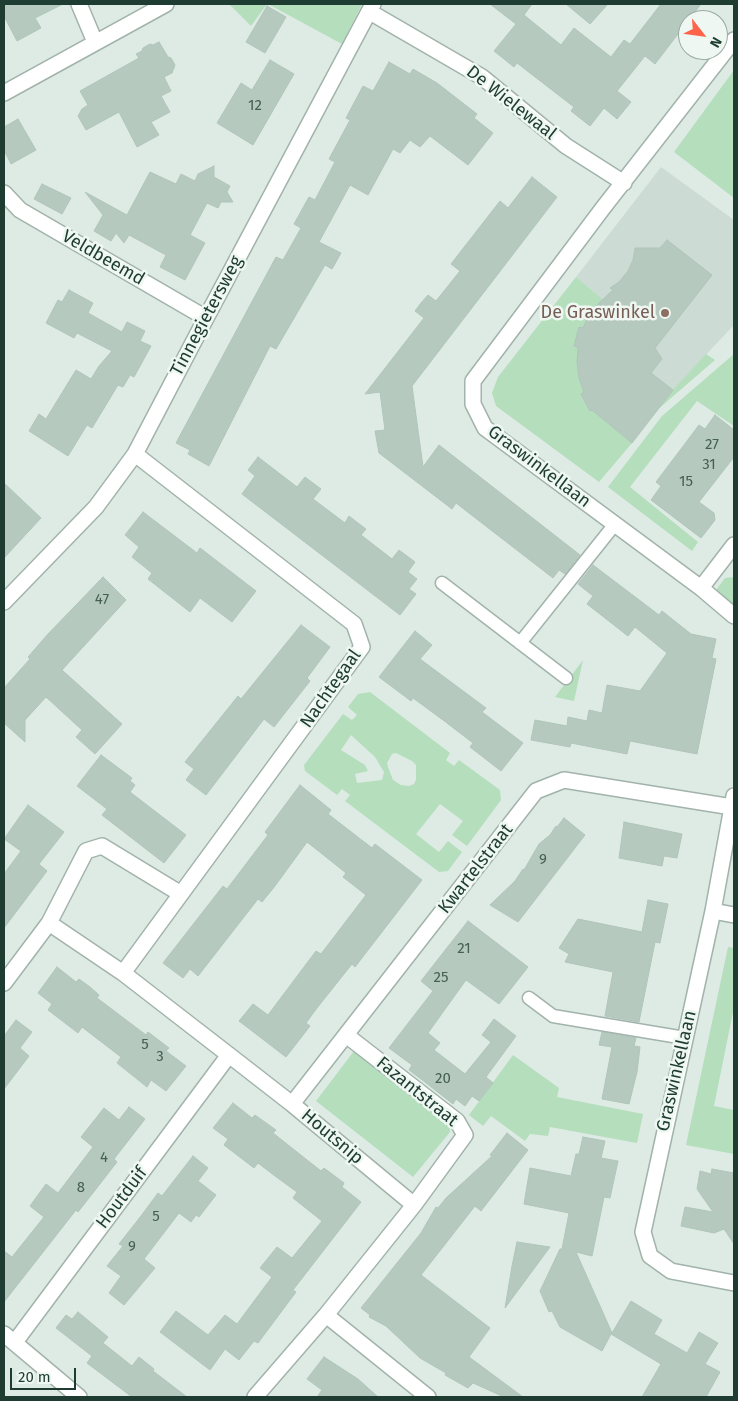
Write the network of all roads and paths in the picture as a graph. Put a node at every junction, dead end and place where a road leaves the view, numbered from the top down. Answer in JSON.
{"nodes":[{"id":1,"x":79,"y":4,"type":"edge"},
{"id":2,"x":166,"y":4,"type":"edge"},
{"id":3,"x":371,"y":8,"type":"edge"},
{"id":4,"x":734,"y":40,"type":"edge"},
{"id":5,"x":96,"y":42,"type":"junction"},
{"id":6,"x":4,"y":93,"type":"edge"},
{"id":7,"x":624,"y":182,"type":"junction"},
{"id":8,"x":4,"y":193,"type":"edge"},
{"id":9,"x":206,"y":318,"type":"junction"},
{"id":10,"x":135,"y":454,"type":"junction"},
{"id":11,"x":615,"y":524,"type":"junction"},
{"id":12,"x":733,"y":548,"type":"edge"},
{"id":13,"x":442,"y":583,"type":"dead end"},
{"id":14,"x":701,"y":588,"type":"junction"},
{"id":15,"x":4,"y":602,"type":"edge"},
{"id":16,"x":734,"y":616,"type":"edge"},
{"id":17,"x":520,"y":643,"type":"junction"},
{"id":18,"x":566,"y":678,"type":"dead end"},
{"id":19,"x":733,"y":802,"type":"edge"},
{"id":20,"x":181,"y":894,"type":"junction"},
{"id":21,"x":713,"y":911,"type":"junction"},
{"id":22,"x":734,"y":915,"type":"edge"},
{"id":23,"x":49,"y":923,"type":"junction"},
{"id":24,"x":122,"y":974,"type":"junction"},
{"id":25,"x":4,"y":983,"type":"edge"},
{"id":26,"x":529,"y":998,"type":"dead end"},
{"id":27,"x":346,"y":1035,"type":"junction"},
{"id":28,"x":684,"y":1038,"type":"junction"},
{"id":29,"x":230,"y":1055,"type":"junction"},
{"id":30,"x":292,"y":1104,"type":"junction"},
{"id":31,"x":414,"y":1205,"type":"junction"},
{"id":32,"x":734,"y":1283,"type":"edge"},
{"id":33,"x":326,"y":1315,"type":"junction"},
{"id":34,"x":9,"y":1338,"type":"edge"},
{"id":35,"x":79,"y":1397,"type":"edge"},
{"id":36,"x":255,"y":1397,"type":"edge"},
{"id":37,"x":428,"y":1397,"type":"edge"}],
"edges":[{"from":1,"to":5,"type":"street"},
{"from":2,"to":5,"type":"street"},
{"from":3,"to":7,"type":"street","name":"De Wielewaal"},
{"from":3,"to":9,"type":"street","name":"Tinnegietersweg"},
{"from":4,"to":7,"type":"street","name":"Graswinkellaan"},
{"from":5,"to":6,"type":"street"},
{"from":7,"to":11,"type":"street","name":"Graswinkellaan"},
{"from":8,"to":9,"type":"street","name":"Veldbeemd"},
{"from":9,"to":10,"type":"street","name":"Tinnegietersweg"},
{"from":10,"to":15,"type":"street","name":"Tinnegietersweg"},
{"from":10,"to":20,"type":"street","name":"Nachtegaal"},
{"from":11,"to":14,"type":"street","name":"Graswinkellaan"},
{"from":11,"to":17,"type":"lane"},
{"from":12,"to":14,"type":"street"},
{"from":13,"to":17,"type":"lane"},
{"from":14,"to":16,"type":"street","name":"Graswinkellaan"},
{"from":17,"to":18,"type":"lane"},
{"from":19,"to":21,"type":"street","name":"Graswinkellaan"},
{"from":19,"to":27,"type":"street","name":"Kwartelstraat"},
{"from":20,"to":23,"type":"street"},
{"from":20,"to":24,"type":"street","name":"Nachtegaal"},
{"from":21,"to":22,"type":"street"},
{"from":21,"to":28,"type":"street","name":"Graswinkellaan"},
{"from":23,"to":24,"type":"street","name":"Houtsnip"},
{"from":23,"to":25,"type":"street"},
{"from":24,"to":29,"type":"street","name":"Houtsnip"},
{"from":26,"to":28,"type":"lane"},
{"from":27,"to":30,"type":"street","name":"Kwartelstraat"},
{"from":27,"to":31,"type":"street","name":"Fazantstraat"},
{"from":28,"to":32,"type":"street","name":"Graswinkellaan"},
{"from":29,"to":30,"type":"street","name":"Houtsnip"},
{"from":29,"to":34,"type":"street","name":"Houtduif"},
{"from":30,"to":31,"type":"street","name":"Houtsnip"},
{"from":31,"to":33,"type":"street"},
{"from":33,"to":36,"type":"street"},
{"from":33,"to":37,"type":"street"},
{"from":34,"to":35,"type":"street"}]}
